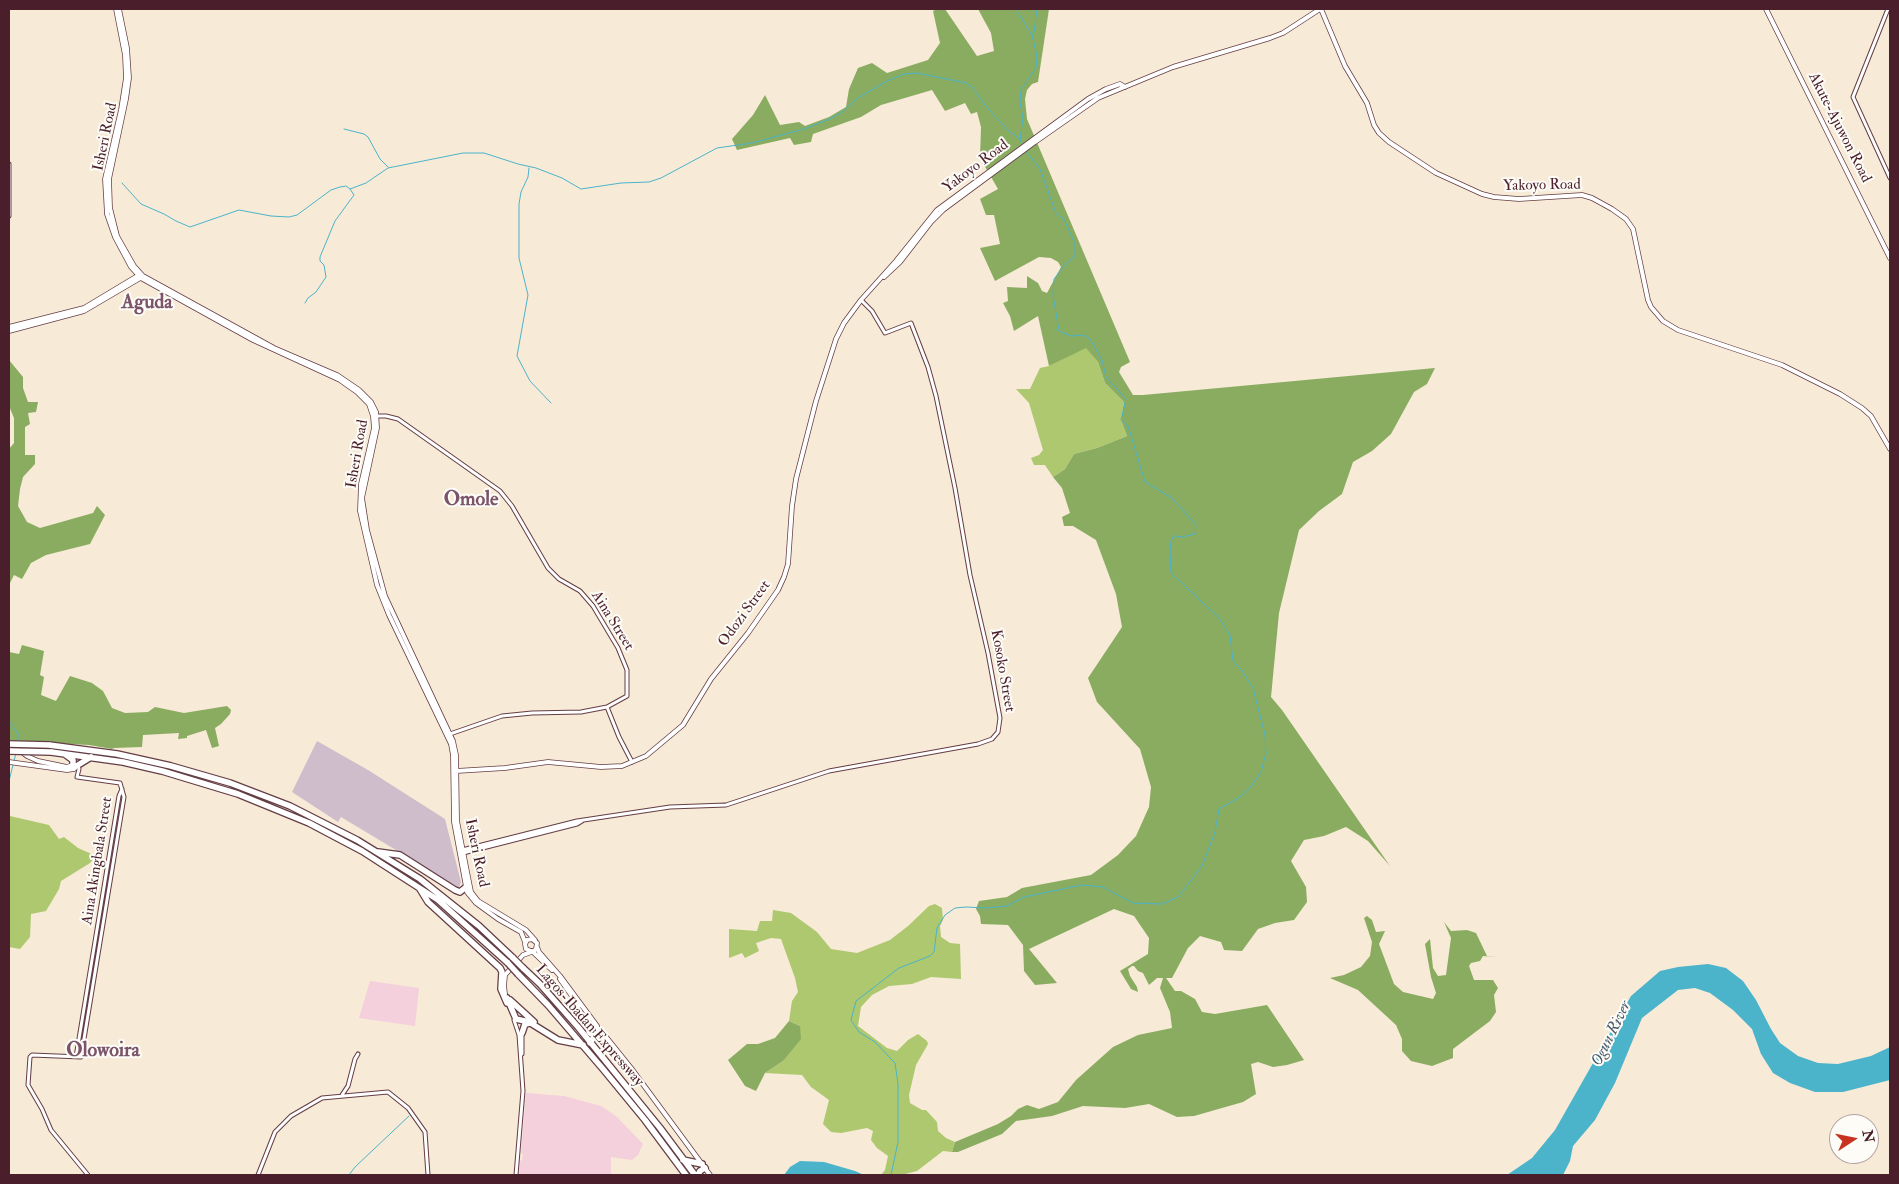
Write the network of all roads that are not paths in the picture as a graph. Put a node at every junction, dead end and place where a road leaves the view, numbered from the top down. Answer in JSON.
{"nodes":[{"id":1,"x":118,"y":9,"type":"edge"},
{"id":2,"x":1320,"y":9,"type":"edge"},
{"id":3,"x":1766,"y":9,"type":"edge"},
{"id":4,"x":1888,"y":9,"type":"edge"},
{"id":5,"x":1125,"y":87,"type":"junction"},
{"id":6,"x":9,"y":164,"type":"edge"},
{"id":7,"x":1890,"y":178,"type":"edge"},
{"id":8,"x":965,"y":191,"type":"junction"},
{"id":9,"x":9,"y":193,"type":"edge"},
{"id":10,"x":9,"y":216,"type":"edge"},
{"id":11,"x":1890,"y":258,"type":"edge"},
{"id":12,"x":141,"y":276,"type":"junction"},
{"id":13,"x":876,"y":282,"type":"joint"},
{"id":14,"x":150,"y":284,"type":"junction"},
{"id":15,"x":124,"y":288,"type":"junction"},
{"id":16,"x":861,"y":300,"type":"junction"},
{"id":17,"x":10,"y":326,"type":"edge"},
{"id":18,"x":9,"y":331,"type":"edge"},
{"id":19,"x":375,"y":414,"type":"junction"},
{"id":20,"x":1890,"y":448,"type":"edge"},
{"id":21,"x":401,"y":636,"type":"junction"},
{"id":22,"x":607,"y":707,"type":"junction"},
{"id":23,"x":450,"y":734,"type":"junction"},
{"id":24,"x":9,"y":743,"type":"edge"},
{"id":25,"x":9,"y":751,"type":"edge"},
{"id":26,"x":64,"y":754,"type":"junction"},
{"id":27,"x":91,"y":757,"type":"junction"},
{"id":28,"x":29,"y":758,"type":"junction"},
{"id":29,"x":13,"y":762,"type":"edge"},
{"id":30,"x":632,"y":762,"type":"junction"},
{"id":31,"x":27,"y":764,"type":"junction"},
{"id":32,"x":75,"y":766,"type":"junction"},
{"id":33,"x":456,"y":771,"type":"junction"},
{"id":34,"x":122,"y":789,"type":"junction"},
{"id":35,"x":374,"y":851,"type":"junction"},
{"id":36,"x":462,"y":852,"type":"junction"},
{"id":37,"x":419,"y":887,"type":"junction"},
{"id":38,"x":466,"y":887,"type":"junction"},
{"id":39,"x":535,"y":940,"type":"junction"},
{"id":40,"x":525,"y":944,"type":"junction"},
{"id":41,"x":537,"y":947,"type":"junction"},
{"id":42,"x":531,"y":951,"type":"junction"},
{"id":43,"x":523,"y":954,"type":"junction"},
{"id":44,"x":508,"y":966,"type":"junction"},
{"id":45,"x":507,"y":999,"type":"junction"},
{"id":46,"x":518,"y":1020,"type":"junction"},
{"id":47,"x":530,"y":1023,"type":"junction"},
{"id":48,"x":564,"y":1023,"type":"junction"},
{"id":49,"x":589,"y":1026,"type":"junction"},
{"id":50,"x":578,"y":1027,"type":"junction"},
{"id":51,"x":597,"y":1030,"type":"junction"},
{"id":52,"x":522,"y":1033,"type":"junction"},
{"id":53,"x":587,"y":1045,"type":"junction"},
{"id":54,"x":358,"y":1054,"type":"dead end"},
{"id":55,"x":76,"y":1057,"type":"junction"},
{"id":56,"x":522,"y":1062,"type":"junction"},
{"id":57,"x":342,"y":1095,"type":"junction"},
{"id":58,"x":683,"y":1160,"type":"junction"},
{"id":59,"x":704,"y":1166,"type":"junction"},
{"id":60,"x":88,"y":1175,"type":"edge"},
{"id":61,"x":258,"y":1175,"type":"edge"},
{"id":62,"x":428,"y":1175,"type":"edge"},
{"id":63,"x":516,"y":1175,"type":"edge"},
{"id":64,"x":686,"y":1175,"type":"edge"},
{"id":65,"x":696,"y":1175,"type":"edge"},
{"id":66,"x":710,"y":1175,"type":"edge"}],
"edges":[{"from":1,"to":12,"type":"main road","name":"Isheri Road"},
{"from":2,"to":5,"type":"main road","name":"Yakoyo Road"},
{"from":2,"to":20,"type":"main road","name":"Yakoyo Road"},
{"from":3,"to":11,"type":"main road","name":"Akute-Ajuwon Road"},
{"from":4,"to":7,"type":"street"},
{"from":5,"to":8,"type":"main road","name":"Yakoyo Road"},
{"from":5,"to":8,"type":"main road","name":"Yakoyo Road"},
{"from":6,"to":9,"type":"street"},
{"from":8,"to":13,"type":"main road","name":"Yakoyo Road"},
{"from":9,"to":10,"type":"street"},
{"from":12,"to":14,"type":"main road","name":"Isheri Road"},
{"from":12,"to":15,"type":"main road"},
{"from":12,"to":17,"type":"main road"},
{"from":12,"to":19,"type":"main road","name":"Isheri Road"},
{"from":13,"to":16,"type":"main road","name":"Odozi Street"},
{"from":14,"to":15,"type":"main road"},
{"from":14,"to":19,"type":"main road","name":"Isheri Road"},
{"from":15,"to":18,"type":"main road"},
{"from":16,"to":30,"type":"main road","name":"Odozi Street"},
{"from":16,"to":36,"type":"street","name":"Kosoko Street"},
{"from":19,"to":21,"type":"main road","name":"Isheri Road"},
{"from":19,"to":22,"type":"street","name":"Aina Street"},
{"from":21,"to":23,"type":"main road","name":"Isheri Road"},
{"from":21,"to":38,"type":"main road","name":"Isheri Road"},
{"from":22,"to":23,"type":"street","name":"Aina Street"},
{"from":22,"to":30,"type":"street"},
{"from":23,"to":33,"type":"main road","name":"Isheri Road"},
{"from":24,"to":28,"type":"main road"},
{"from":24,"to":35,"type":"highway","name":"Lagos-Ibadan Expressway","bridge":true},
{"from":25,"to":26,"type":"highway","name":"Lagos-Ibadan Expressway","bridge":true},
{"from":26,"to":27,"type":"highway","name":"Lagos-Ibadan Expressway"},
{"from":26,"to":32,"type":"highway"},
{"from":27,"to":32,"type":"highway"},
{"from":27,"to":37,"type":"highway","name":"Lagos-Ibadan Expressway"},
{"from":28,"to":31,"type":"main road"},
{"from":28,"to":32,"type":"main road"},
{"from":29,"to":31,"type":"main road"},
{"from":30,"to":33,"type":"main road","name":"Odozi Street"},
{"from":31,"to":32,"type":"main road"},
{"from":32,"to":34,"type":"street"},
{"from":33,"to":36,"type":"main road","name":"Isheri Road"},
{"from":34,"to":55,"type":"street","name":"Aina Akingbala Street"},
{"from":34,"to":55,"type":"street","name":"Aina Akingbala Street"},
{"from":35,"to":38,"type":"highway"},
{"from":35,"to":50,"type":"highway","name":"Lagos-Ibadan Expressway","bridge":true},
{"from":36,"to":39,"type":"main road","name":"Isheri Road"},
{"from":37,"to":44,"type":"highway","name":"Lagos-Ibadan Expressway"},
{"from":37,"to":45,"type":"highway"},
{"from":38,"to":40,"type":"main road","name":"Isheri Road"},
{"from":39,"to":40,"type":"main road"},
{"from":39,"to":41,"type":"main road"},
{"from":40,"to":42,"type":"main road","name":"Isheri Road"},
{"from":40,"to":43,"type":"main road"},
{"from":41,"to":42,"type":"main road"},
{"from":41,"to":51,"type":"main road"},
{"from":42,"to":43,"type":"main road"},
{"from":42,"to":49,"type":"main road","name":"Isheri Road"},
{"from":43,"to":44,"type":"main road"},
{"from":44,"to":45,"type":"main road"},
{"from":44,"to":48,"type":"highway","name":"Lagos-Ibadan Expressway","bridge":true},
{"from":45,"to":46,"type":"highway"},
{"from":45,"to":48,"type":"highway"},
{"from":45,"to":56,"type":"street"},
{"from":46,"to":47,"type":"highway"},
{"from":46,"to":52,"type":"main road"},
{"from":47,"to":52,"type":"highway"},
{"from":47,"to":53,"type":"highway"},
{"from":48,"to":53,"type":"highway","name":"Lagos-Ibadan Expressway"},
{"from":49,"to":50,"type":"highway"},
{"from":49,"to":51,"type":"main road"},
{"from":49,"to":51,"type":"main road","name":"Isheri Road"},
{"from":50,"to":53,"type":"highway","name":"Lagos-Ibadan Expressway"},
{"from":51,"to":53,"type":"highway"},
{"from":51,"to":59,"type":"main road"},
{"from":52,"to":56,"type":"street"},
{"from":53,"to":58,"type":"highway","name":"Lagos-Ibadan Expressway"},
{"from":53,"to":64,"type":"highway","name":"Lagos-Ibadan Expressway"},
{"from":54,"to":57,"type":"street"},
{"from":55,"to":60,"type":"street"},
{"from":56,"to":63,"type":"street"},
{"from":57,"to":61,"type":"street"},
{"from":57,"to":62,"type":"street"},
{"from":58,"to":59,"type":"highway"},
{"from":58,"to":65,"type":"highway","name":"Lagos-Ibadan Expressway"},
{"from":59,"to":65,"type":"highway"},
{"from":59,"to":66,"type":"main road"}]}
